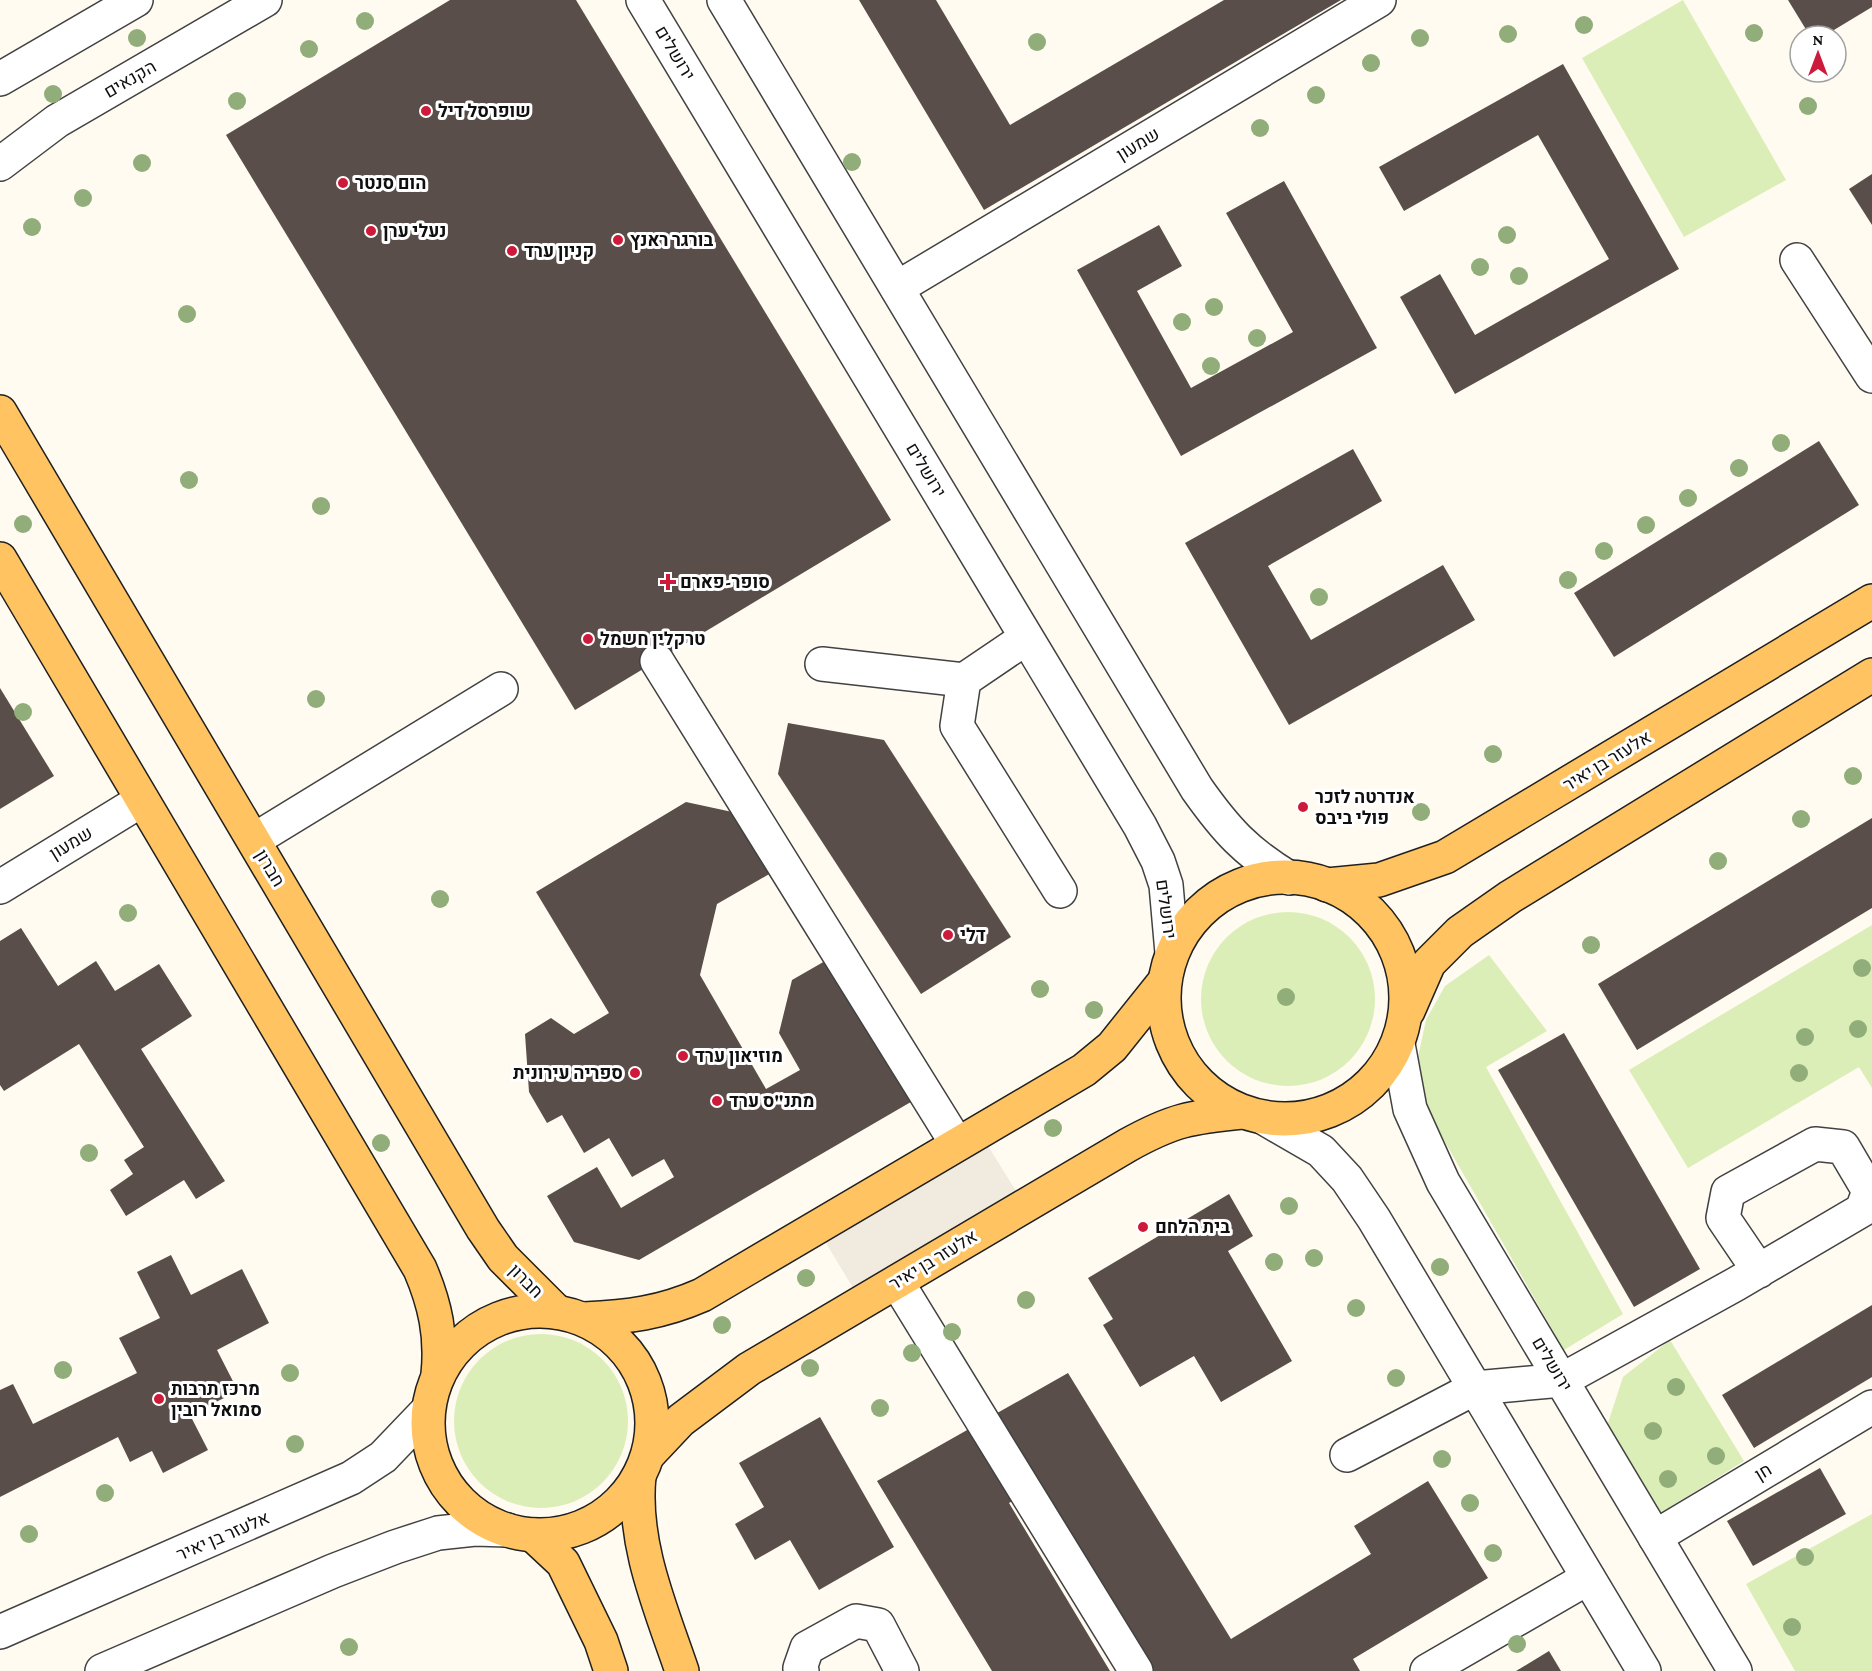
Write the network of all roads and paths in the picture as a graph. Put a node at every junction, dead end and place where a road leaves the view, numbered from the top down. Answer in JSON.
{"nodes":[{"id":1,"x":136,"y":0,"type":"edge"},
{"id":2,"x":265,"y":0,"type":"edge"},
{"id":3,"x":643,"y":0,"type":"edge"},
{"id":4,"x":724,"y":0,"type":"edge"},
{"id":5,"x":1379,"y":0,"type":"edge"},
{"id":6,"x":0,"y":79,"type":"edge"},
{"id":7,"x":0,"y":165,"type":"edge"},
{"id":8,"x":1797,"y":260,"type":"dead end"},
{"id":9,"x":897,"y":288,"type":"junction"},
{"id":10,"x":1872,"y":376,"type":"edge"},
{"id":11,"x":0,"y":412,"type":"edge"},
{"id":12,"x":0,"y":559,"type":"edge"},
{"id":13,"x":1872,"y":601,"type":"edge"},
{"id":14,"x":1026,"y":638,"type":"junction"},
{"id":15,"x":657,"y":661,"type":"dead end"},
{"id":16,"x":822,"y":664,"type":"dead end"},
{"id":17,"x":1872,"y":675,"type":"edge"},
{"id":18,"x":964,"y":680,"type":"junction"},
{"id":19,"x":501,"y":689,"type":"dead end"},
{"id":20,"x":142,"y":800,"type":"junction"},
{"id":21,"x":254,"y":840,"type":"junction"},
{"id":22,"x":1289,"y":878,"type":"junction"},
{"id":23,"x":1327,"y":885,"type":"junction"},
{"id":24,"x":0,"y":887,"type":"edge"},
{"id":25,"x":1060,"y":891,"type":"dead end"},
{"id":26,"x":1168,"y":967,"type":"junction"},
{"id":27,"x":1401,"y":1033,"type":"junction"},
{"id":28,"x":1253,"y":1115,"type":"junction"},
{"id":29,"x":957,"y":1144,"type":"junction"},
{"id":30,"x":1759,"y":1271,"type":"dead end"},
{"id":31,"x":897,"y":1282,"type":"junction"},
{"id":32,"x":571,"y":1316,"type":"junction"},
{"id":33,"x":438,"y":1374,"type":"junction"},
{"id":34,"x":1562,"y":1380,"type":"junction"},
{"id":35,"x":1474,"y":1388,"type":"junction"},
{"id":36,"x":1872,"y":1407,"type":"edge"},
{"id":37,"x":428,"y":1410,"type":"junction"},
{"id":38,"x":1347,"y":1455,"type":"dead end"},
{"id":39,"x":643,"y":1465,"type":"junction"},
{"id":40,"x":520,"y":1532,"type":"junction"},
{"id":41,"x":1655,"y":1537,"type":"junction"},
{"id":42,"x":1588,"y":1578,"type":"junction"},
{"id":43,"x":0,"y":1632,"type":"edge"},
{"id":44,"x":102,"y":1671,"type":"edge"},
{"id":45,"x":611,"y":1671,"type":"edge"},
{"id":46,"x":682,"y":1671,"type":"edge"},
{"id":47,"x":802,"y":1671,"type":"edge"},
{"id":48,"x":902,"y":1671,"type":"edge"},
{"id":49,"x":1136,"y":1671,"type":"edge"},
{"id":50,"x":1427,"y":1671,"type":"edge"},
{"id":51,"x":1644,"y":1671,"type":"edge"},
{"id":52,"x":1735,"y":1671,"type":"edge"}],
"edges":[{"from":1,"to":6,"type":"street"},
{"from":2,"to":7,"type":"street","name":"הקנאים"},
{"from":3,"to":14,"type":"street","name":"ירושלים"},
{"from":4,"to":9,"type":"street"},
{"from":5,"to":9,"type":"street","name":"שמעון"},
{"from":8,"to":10,"type":"street"},
{"from":9,"to":22,"type":"street"},
{"from":11,"to":21,"type":"main road","name":"חברון"},
{"from":12,"to":20,"type":"main road"},
{"from":13,"to":23,"type":"main road","name":"אלעזר בן יאיר"},
{"from":14,"to":18,"type":"street"},
{"from":14,"to":26,"type":"street","name":"ירושלים"},
{"from":15,"to":29,"type":"street"},
{"from":16,"to":18,"type":"street"},
{"from":17,"to":27,"type":"main road"},
{"from":18,"to":25,"type":"street"},
{"from":19,"to":21,"type":"street"},
{"from":20,"to":24,"type":"street","name":"שמעון"},
{"from":20,"to":33,"type":"main road"},
{"from":21,"to":32,"type":"main road","name":"חברון"},
{"from":22,"to":23,"type":"main road"},
{"from":22,"to":26,"type":"main road"},
{"from":23,"to":27,"type":"main road"},
{"from":26,"to":28,"type":"main road"},
{"from":26,"to":29,"type":"main road"},
{"from":27,"to":28,"type":"main road","name":"אלעזר בן יאיר"},
{"from":27,"to":34,"type":"street","name":"ירושלים"},
{"from":28,"to":31,"type":"main road","name":"אלעזר בן יאיר"},
{"from":28,"to":35,"type":"street"},
{"from":29,"to":32,"type":"main road"},
{"from":30,"to":34,"type":"street"},
{"from":31,"to":39,"type":"main road","name":"אלעזר בן יאיר"},
{"from":31,"to":49,"type":"street"},
{"from":32,"to":33,"type":"main road"},
{"from":32,"to":39,"type":"main road","name":"חברון"},
{"from":33,"to":37,"type":"main road"},
{"from":34,"to":35,"type":"street"},
{"from":34,"to":41,"type":"street","name":"ירושלים"},
{"from":35,"to":38,"type":"street"},
{"from":35,"to":42,"type":"street"},
{"from":36,"to":41,"type":"street","name":"חן"},
{"from":37,"to":40,"type":"main road"},
{"from":37,"to":43,"type":"street","name":"אלעזר בן יאיר"},
{"from":39,"to":40,"type":"main road","name":"אלעזר בן יאיר"},
{"from":39,"to":46,"type":"main road"},
{"from":40,"to":44,"type":"street"},
{"from":40,"to":45,"type":"main road"},
{"from":41,"to":52,"type":"street","name":"ירושלים"},
{"from":42,"to":50,"type":"street"},
{"from":42,"to":51,"type":"street"},
{"from":47,"to":48,"type":"street"}]}
